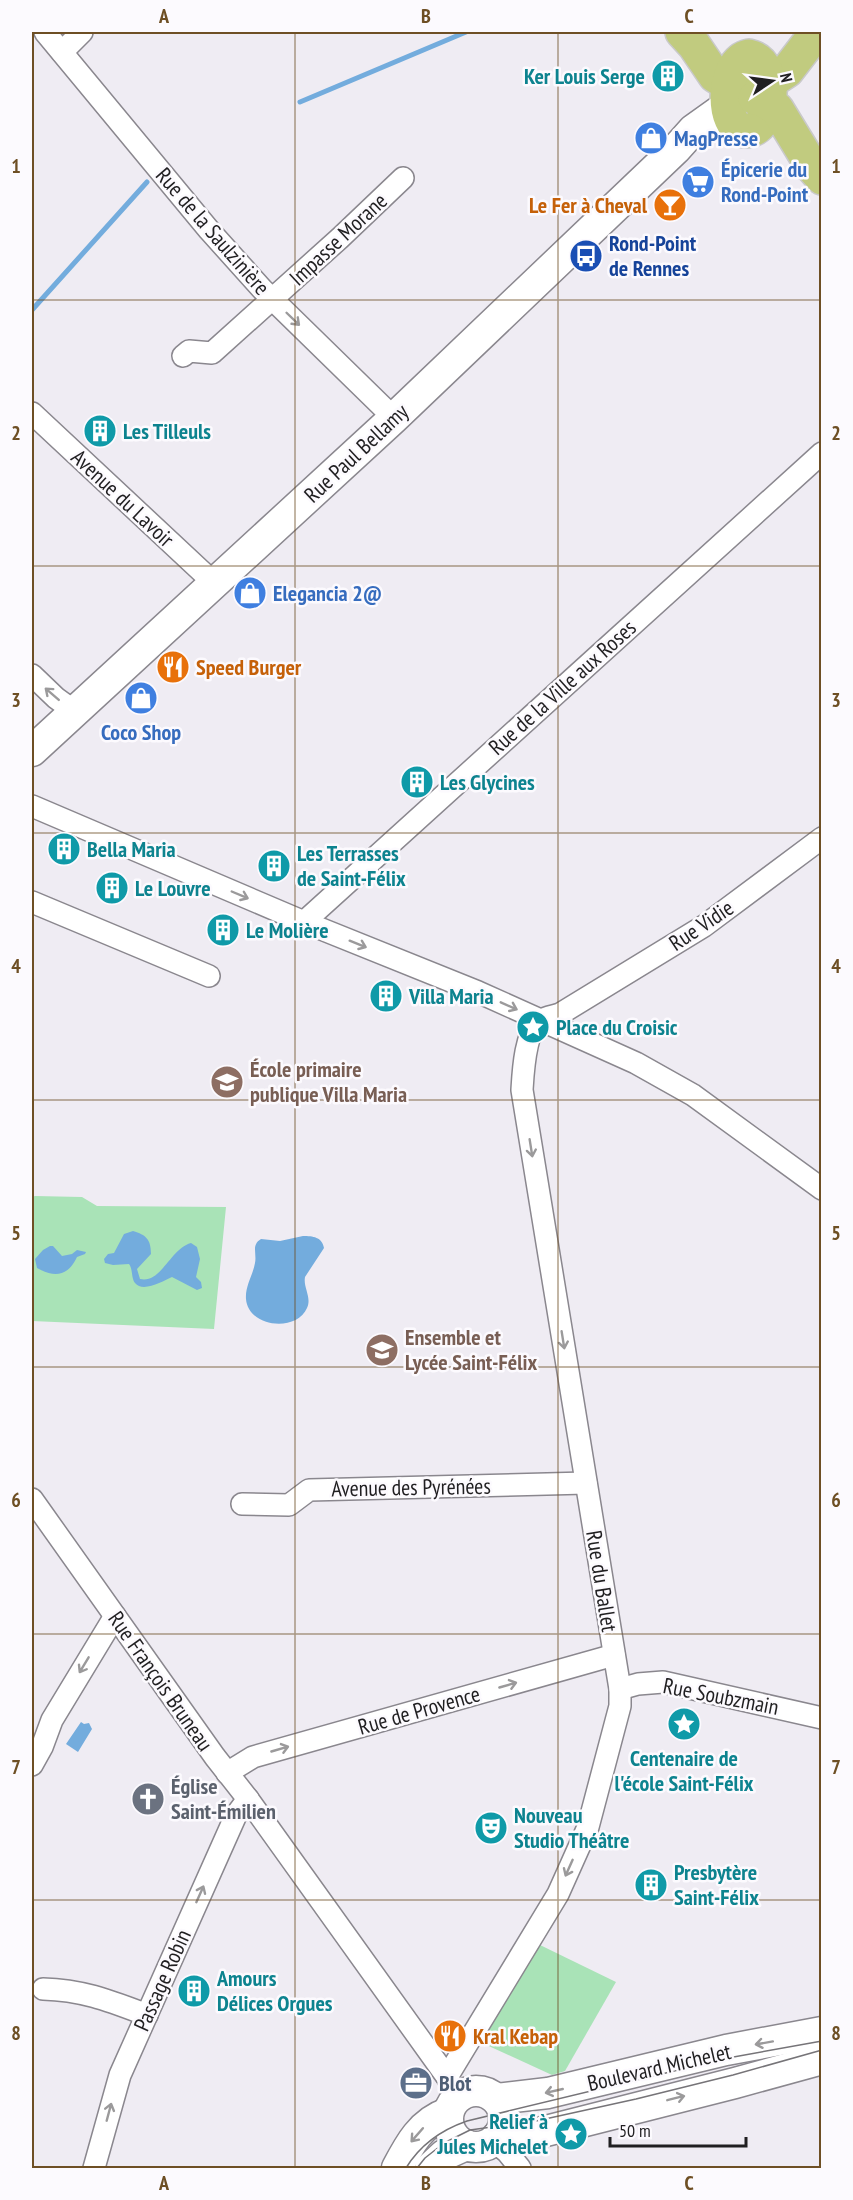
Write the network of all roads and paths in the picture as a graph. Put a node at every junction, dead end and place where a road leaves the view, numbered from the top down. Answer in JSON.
{"nodes":[{"id":1,"x":45,"y":32,"type":"edge"},
{"id":2,"x":82,"y":32,"type":"edge"},
{"id":3,"x":681,"y":32,"type":"edge"},
{"id":4,"x":699,"y":32,"type":"edge"},
{"id":5,"x":815,"y":32,"type":"edge"},
{"id":6,"x":62,"y":52,"type":"junction"},
{"id":7,"x":749,"y":94,"type":"junction"},
{"id":8,"x":817,"y":173,"type":"edge"},
{"id":9,"x":403,"y":178,"type":"dead end"},
{"id":10,"x":272,"y":300,"type":"junction"},
{"id":11,"x":183,"y":356,"type":"dead end"},
{"id":12,"x":32,"y":413,"type":"edge"},
{"id":13,"x":394,"y":418,"type":"junction"},
{"id":14,"x":822,"y":453,"type":"edge"},
{"id":15,"x":214,"y":584,"type":"junction"},
{"id":16,"x":32,"y":675,"type":"edge"},
{"id":17,"x":74,"y":711,"type":"junction"},
{"id":18,"x":32,"y":751,"type":"edge"},
{"id":19,"x":32,"y":806,"type":"edge"},
{"id":20,"x":822,"y":838,"type":"edge"},
{"id":21,"x":32,"y":902,"type":"edge"},
{"id":22,"x":304,"y":922,"type":"junction"},
{"id":23,"x":209,"y":976,"type":"dead end"},
{"id":24,"x":541,"y":1020,"type":"junction"},
{"id":25,"x":822,"y":1189,"type":"edge"},
{"id":26,"x":586,"y":1483,"type":"junction"},
{"id":27,"x":32,"y":1499,"type":"edge"},
{"id":28,"x":242,"y":1504,"type":"dead end"},
{"id":29,"x":115,"y":1616,"type":"junction"},
{"id":30,"x":614,"y":1655,"type":"junction"},
{"id":31,"x":620,"y":1689,"type":"junction"},
{"id":32,"x":822,"y":1718,"type":"edge"},
{"id":33,"x":32,"y":1765,"type":"edge"},
{"id":34,"x":227,"y":1773,"type":"junction"},
{"id":35,"x":248,"y":1799,"type":"junction"},
{"id":36,"x":43,"y":1989,"type":"dead end"},
{"id":37,"x":147,"y":2015,"type":"junction"},
{"id":38,"x":822,"y":2032,"type":"edge"},
{"id":39,"x":822,"y":2059,"type":"edge"},
{"id":40,"x":451,"y":2096,"type":"junction"},
{"id":41,"x":497,"y":2099,"type":"junction"},
{"id":42,"x":486,"y":2141,"type":"junction"},
{"id":43,"x":94,"y":2169,"type":"edge"},
{"id":44,"x":397,"y":2169,"type":"edge"},
{"id":45,"x":430,"y":2169,"type":"edge"},
{"id":46,"x":520,"y":2169,"type":"edge"}],
"edges":[{"from":1,"to":6,"type":"street","name":"Rue de la Saulzinière"},
{"from":2,"to":6,"type":"street"},
{"from":3,"to":7,"type":"main road"},
{"from":4,"to":7,"type":"main road"},
{"from":5,"to":7,"type":"main road"},
{"from":6,"to":10,"type":"street","name":"Rue de la Saulzinière"},
{"from":7,"to":8,"type":"main road"},
{"from":7,"to":13,"type":"main road","name":"Rue Paul Bellamy"},
{"from":9,"to":10,"type":"street","name":"Impasse Morane"},
{"from":10,"to":11,"type":"street","name":"Impasse Morane"},
{"from":10,"to":13,"type":"street","name":"Rue de la Saulzinière","one_way":true},
{"from":12,"to":15,"type":"street","name":"Avenue du Lavoir"},
{"from":13,"to":15,"type":"main road","name":"Rue Paul Bellamy"},
{"from":14,"to":22,"type":"street","name":"Rue de la Ville aux Roses"},
{"from":15,"to":17,"type":"main road","name":"Rue Paul Bellamy"},
{"from":17,"to":16,"type":"street","one_way":true},
{"from":17,"to":18,"type":"main road","name":"Rue Paul Bellamy"},
{"from":19,"to":22,"type":"street","one_way":true},
{"from":20,"to":24,"type":"street","name":"Rue Vidie"},
{"from":21,"to":23,"type":"street"},
{"from":22,"to":24,"type":"street","one_way":true},
{"from":24,"to":25,"type":"street"},
{"from":24,"to":26,"type":"street","name":"Rue du Ballet","one_way":true},
{"from":26,"to":28,"type":"street","name":"Avenue des Pyrénées"},
{"from":26,"to":30,"type":"street","name":"Rue du Ballet"},
{"from":27,"to":29,"type":"street","name":"Rue François Bruneau"},
{"from":29,"to":33,"type":"street","one_way":true},
{"from":29,"to":34,"type":"street","name":"Rue François Bruneau"},
{"from":30,"to":31,"type":"street","name":"Rue du Ballet"},
{"from":34,"to":30,"type":"street","name":"Rue de Provence","one_way":true},
{"from":31,"to":32,"type":"street","name":"Rue Soubzmain"},
{"from":31,"to":40,"type":"street","name":"Rue du Ballet","one_way":true},
{"from":34,"to":35,"type":"street","name":"Rue François Bruneau"},
{"from":37,"to":35,"type":"street","name":"Passage Robin","one_way":true},
{"from":35,"to":40,"type":"street","name":"Rue François Bruneau"},
{"from":36,"to":37,"type":"street"},
{"from":43,"to":37,"type":"street","name":"Passage Robin","one_way":true},
{"from":38,"to":41,"type":"main road","name":"Boulevard Michelet","one_way":true},
{"from":42,"to":39,"type":"main road","name":"Boulevard Michelet","one_way":true},
{"from":40,"to":41,"type":"main road"},
{"from":40,"to":42,"type":"main road"},
{"from":40,"to":44,"type":"main road","one_way":true},
{"from":41,"to":42,"type":"main road"},
{"from":42,"to":45,"type":"main road"},
{"from":42,"to":46,"type":"street"}]}
